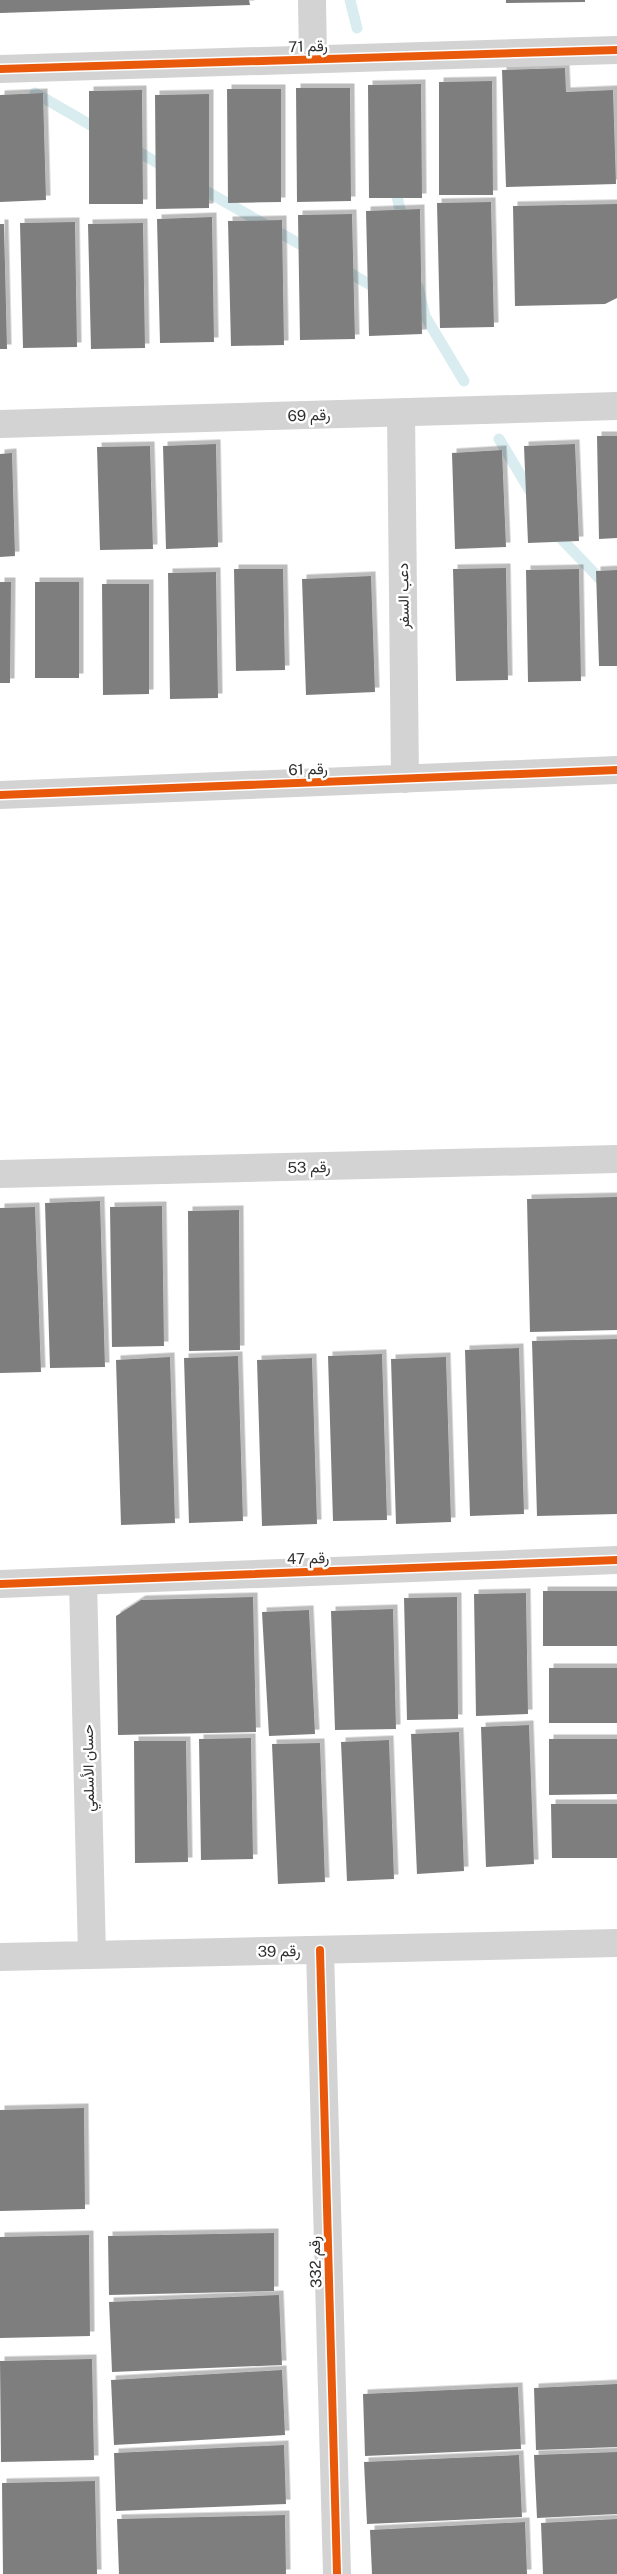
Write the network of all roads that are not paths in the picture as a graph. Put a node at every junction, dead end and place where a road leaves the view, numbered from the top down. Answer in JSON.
{"nodes":[{"id":1,"x":312,"y":0,"type":"edge"},
{"id":2,"x":617,"y":50,"type":"edge"},
{"id":3,"x":313,"y":59,"type":"junction"},
{"id":4,"x":0,"y":68,"type":"edge"},
{"id":5,"x":617,"y":406,"type":"edge"},
{"id":6,"x":401,"y":413,"type":"junction"},
{"id":7,"x":0,"y":424,"type":"edge"},
{"id":8,"x":617,"y":770,"type":"edge"},
{"id":9,"x":405,"y":779,"type":"junction"},
{"id":10,"x":0,"y":795,"type":"edge"},
{"id":11,"x":617,"y":1159,"type":"edge"},
{"id":12,"x":0,"y":1174,"type":"edge"},
{"id":13,"x":617,"y":1560,"type":"edge"},
{"id":14,"x":83,"y":1581,"type":"junction"},
{"id":15,"x":0,"y":1584,"type":"edge"},
{"id":16,"x":617,"y":1943,"type":"edge"},
{"id":17,"x":320,"y":1950,"type":"junction"},
{"id":18,"x":92,"y":1955,"type":"junction"},
{"id":19,"x":0,"y":1958,"type":"edge"},
{"id":20,"x":337,"y":2574,"type":"edge"}],
"edges":[{"from":1,"to":3,"type":"street"},
{"from":2,"to":3,"type":"street","name":"رقم 71"},
{"from":3,"to":4,"type":"street","name":"رقم 71"},
{"from":5,"to":6,"type":"street","name":"رقم 69"},
{"from":6,"to":7,"type":"street","name":"رقم 69"},
{"from":6,"to":9,"type":"street","name":"دعب السفر"},
{"from":8,"to":9,"type":"street","name":"رقم 61"},
{"from":9,"to":10,"type":"street","name":"رقم 61"},
{"from":11,"to":12,"type":"street","name":"رقم 53"},
{"from":13,"to":14,"type":"street","name":"رقم 47"},
{"from":14,"to":15,"type":"street","name":"رقم 47"},
{"from":14,"to":18,"type":"street","name":"حسان الأسلمي"},
{"from":16,"to":17,"type":"street","name":"رقم 39"},
{"from":17,"to":18,"type":"street","name":"رقم 39"},
{"from":17,"to":20,"type":"street","name":"رقم 332"},
{"from":18,"to":19,"type":"street","name":"رقم 39"}]}
